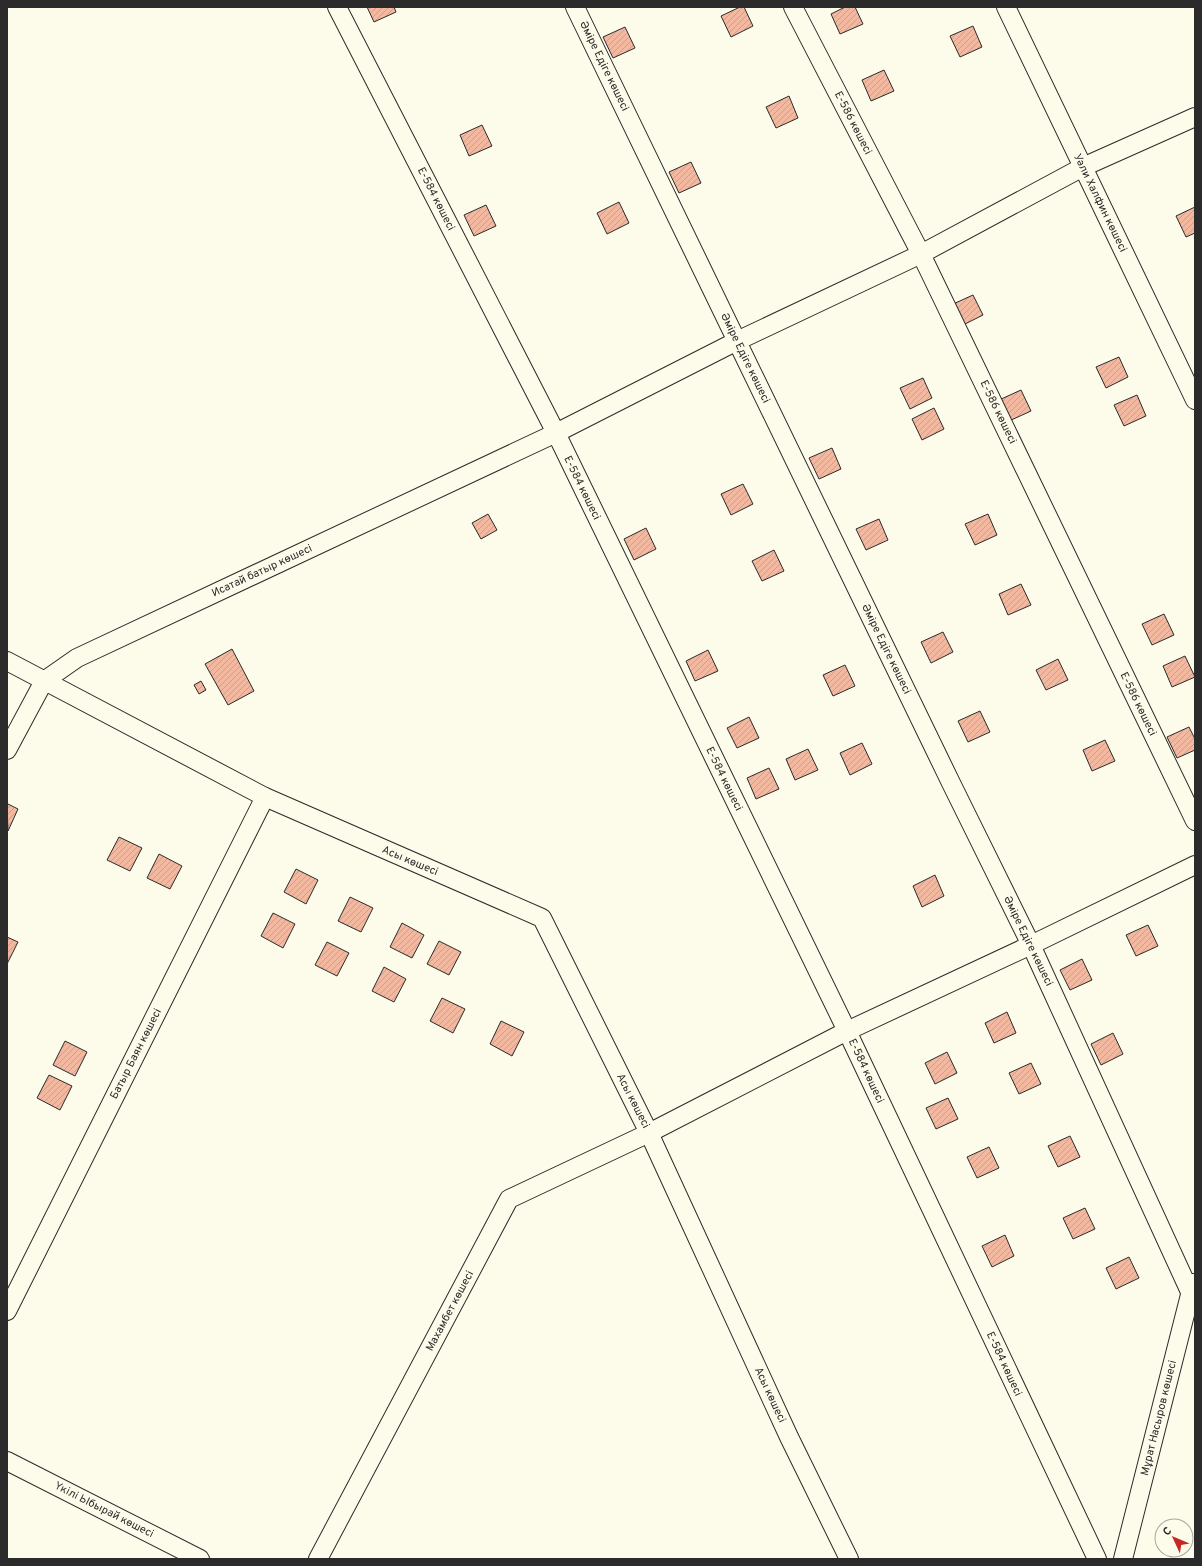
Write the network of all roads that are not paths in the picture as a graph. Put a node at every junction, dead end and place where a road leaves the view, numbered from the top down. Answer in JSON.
{"nodes":[{"id":1,"x":337,"y":7,"type":"edge"},
{"id":2,"x":576,"y":7,"type":"edge"},
{"id":3,"x":793,"y":7,"type":"edge"},
{"id":4,"x":1006,"y":7,"type":"edge"},
{"id":5,"x":1195,"y":117,"type":"edge"},
{"id":6,"x":1083,"y":167,"type":"junction"},
{"id":7,"x":921,"y":254,"type":"junction"},
{"id":8,"x":737,"y":340,"type":"junction"},
{"id":9,"x":1195,"y":400,"type":"edge"},
{"id":10,"x":556,"y":433,"type":"junction"},
{"id":11,"x":7,"y":661,"type":"edge"},
{"id":12,"x":44,"y":681,"type":"junction"},
{"id":13,"x":7,"y":750,"type":"edge"},
{"id":14,"x":265,"y":798,"type":"junction"},
{"id":15,"x":1195,"y":821,"type":"edge"},
{"id":16,"x":1195,"y":865,"type":"edge"},
{"id":17,"x":1031,"y":945,"type":"junction"},
{"id":18,"x":847,"y":1032,"type":"junction"},
{"id":19,"x":649,"y":1133,"type":"junction"},
{"id":20,"x":1195,"y":1277,"type":"edge"},
{"id":21,"x":1190,"y":1294,"type":"junction"},
{"id":22,"x":7,"y":1312,"type":"edge"},
{"id":23,"x":7,"y":1461,"type":"edge"},
{"id":24,"x":200,"y":1559,"type":"edge"},
{"id":25,"x":318,"y":1559,"type":"edge"},
{"id":26,"x":849,"y":1559,"type":"edge"},
{"id":27,"x":1097,"y":1559,"type":"edge"},
{"id":28,"x":1123,"y":1559,"type":"edge"}],
"edges":[{"from":1,"to":10,"type":"street","name":"Е-584 көшесі"},
{"from":2,"to":8,"type":"street","name":"Әміре Едіге көшесі"},
{"from":3,"to":7,"type":"street","name":"Е-586 көшесі"},
{"from":4,"to":6,"type":"street","name":"Уәли Халфин көшесі"},
{"from":5,"to":6,"type":"street","name":"Исатай батыр көшесі"},
{"from":6,"to":7,"type":"street","name":"Исатай батыр көшесі"},
{"from":6,"to":9,"type":"street","name":"Уәли Халфин көшесі"},
{"from":7,"to":8,"type":"street","name":"Исатай батыр көшесі"},
{"from":7,"to":15,"type":"street","name":"Е-586 көшесі"},
{"from":8,"to":10,"type":"street","name":"Исатай батыр көшесі"},
{"from":8,"to":17,"type":"street","name":"Әміре Едіге көшесі"},
{"from":10,"to":12,"type":"street","name":"Исатай батыр көшесі"},
{"from":10,"to":18,"type":"street","name":"Е-584 көшесі"},
{"from":11,"to":12,"type":"street","name":"Асы көшесі"},
{"from":12,"to":13,"type":"street","name":"Исатай батыр көшесі"},
{"from":12,"to":14,"type":"street","name":"Асы көшесі"},
{"from":14,"to":19,"type":"street","name":"Асы көшесі"},
{"from":14,"to":22,"type":"street","name":"Батыр Баян көшесі"},
{"from":16,"to":17,"type":"street","name":"Махамбет көшесі"},
{"from":17,"to":18,"type":"street","name":"Махамбет көшесі"},
{"from":17,"to":21,"type":"street","name":"Әміре Едіге көшесі"},
{"from":18,"to":19,"type":"street","name":"Махамбет көшесі"},
{"from":18,"to":27,"type":"street","name":"Е-584 көшесі"},
{"from":19,"to":25,"type":"street","name":"Махамбет көшесі"},
{"from":19,"to":26,"type":"street","name":"Асы көшесі"},
{"from":20,"to":21,"type":"street","name":"Мұрат Насыров көшесі"},
{"from":21,"to":28,"type":"street","name":"Мұрат Насыров көшесі"},
{"from":23,"to":24,"type":"street","name":"Үкілі Ыбырай көшесі"}]}
